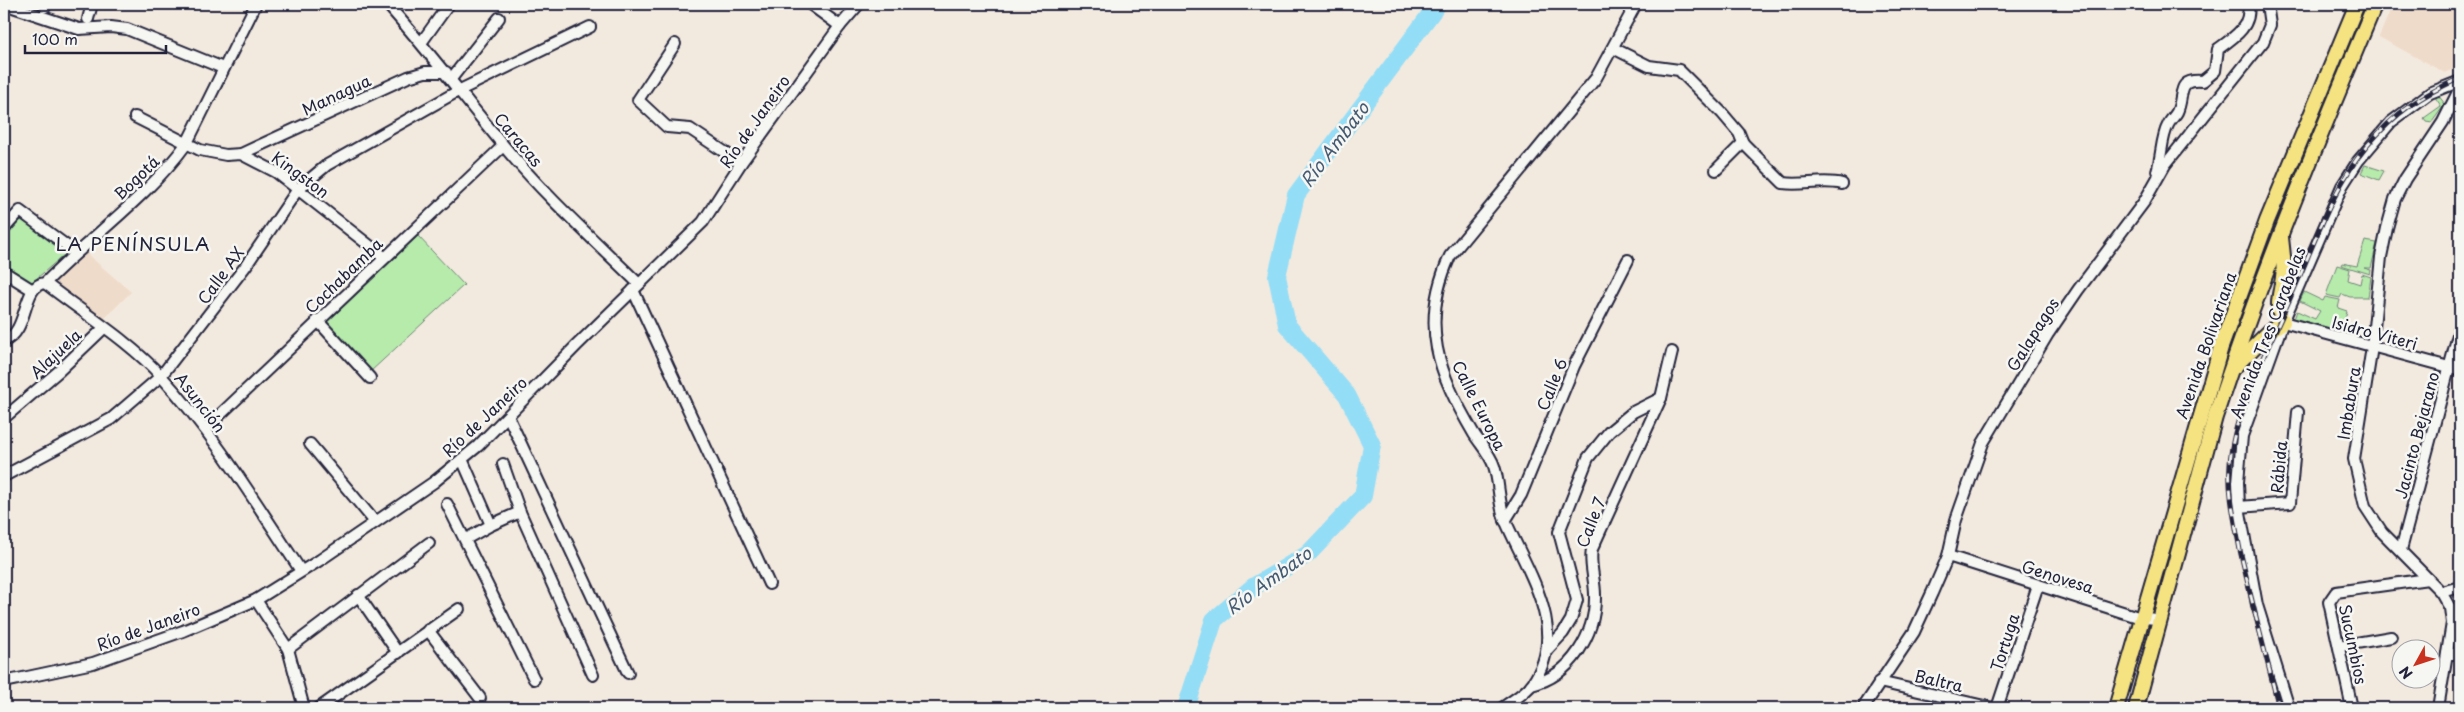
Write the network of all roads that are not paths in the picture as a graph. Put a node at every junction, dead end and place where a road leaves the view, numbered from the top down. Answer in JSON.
{"nodes":[{"id":1,"x":4,"y":4,"type":"edge"},
{"id":2,"x":92,"y":4,"type":"edge"},
{"id":3,"x":256,"y":4,"type":"edge"},
{"id":4,"x":387,"y":4,"type":"edge"},
{"id":5,"x":449,"y":4,"type":"edge"},
{"id":6,"x":810,"y":4,"type":"edge"},
{"id":7,"x":858,"y":4,"type":"edge"},
{"id":8,"x":1636,"y":4,"type":"edge"},
{"id":9,"x":2248,"y":4,"type":"edge"},
{"id":10,"x":2267,"y":4,"type":"edge"},
{"id":11,"x":2357,"y":4,"type":"edge"},
{"id":12,"x":2375,"y":4,"type":"edge"},
{"id":13,"x":88,"y":18,"type":"dead end"},
{"id":14,"x":499,"y":18,"type":"dead end"},
{"id":15,"x":590,"y":26,"type":"dead end"},
{"id":16,"x":840,"y":26,"type":"junction"},
{"id":17,"x":421,"y":43,"type":"junction"},
{"id":18,"x":675,"y":44,"type":"dead end"},
{"id":19,"x":1613,"y":48,"type":"junction"},
{"id":20,"x":223,"y":68,"type":"junction"},
{"id":21,"x":448,"y":75,"type":"junction"},
{"id":22,"x":2460,"y":81,"type":"edge"},
{"id":23,"x":2460,"y":88,"type":"edge"},
{"id":24,"x":460,"y":90,"type":"junction"},
{"id":25,"x":135,"y":117,"type":"dead end"},
{"id":26,"x":187,"y":143,"type":"junction"},
{"id":27,"x":1743,"y":143,"type":"junction"},
{"id":28,"x":503,"y":146,"type":"junction"},
{"id":29,"x":241,"y":154,"type":"junction"},
{"id":30,"x":741,"y":162,"type":"junction"},
{"id":31,"x":1716,"y":170,"type":"dead end"},
{"id":32,"x":2155,"y":183,"type":"junction"},
{"id":33,"x":1842,"y":184,"type":"dead end"},
{"id":34,"x":298,"y":189,"type":"junction"},
{"id":35,"x":4,"y":229,"type":"edge"},
{"id":36,"x":2280,"y":234,"type":"junction"},
{"id":37,"x":76,"y":252,"type":"junction"},
{"id":38,"x":384,"y":257,"type":"junction"},
{"id":39,"x":1628,"y":260,"type":"dead end"},
{"id":40,"x":4,"y":272,"type":"edge"},
{"id":41,"x":44,"y":283,"type":"junction"},
{"id":42,"x":636,"y":287,"type":"junction"},
{"id":43,"x":31,"y":289,"type":"junction"},
{"id":44,"x":317,"y":320,"type":"junction"},
{"id":45,"x":2283,"y":322,"type":"junction"},
{"id":46,"x":2460,"y":327,"type":"edge"},
{"id":47,"x":104,"y":328,"type":"junction"},
{"id":48,"x":4,"y":341,"type":"edge"},
{"id":49,"x":2372,"y":347,"type":"junction"},
{"id":50,"x":1672,"y":352,"type":"dead end"},
{"id":51,"x":2449,"y":367,"type":"junction"},
{"id":52,"x":2460,"y":370,"type":"edge"},
{"id":53,"x":2230,"y":371,"type":"junction"},
{"id":54,"x":161,"y":376,"type":"junction"},
{"id":55,"x":370,"y":378,"type":"dead end"},
{"id":56,"x":1661,"y":398,"type":"junction"},
{"id":57,"x":2298,"y":412,"type":"dead end"},
{"id":58,"x":508,"y":416,"type":"junction"},
{"id":59,"x":4,"y":418,"type":"edge"},
{"id":60,"x":205,"y":429,"type":"junction"},
{"id":61,"x":310,"y":444,"type":"dead end"},
{"id":62,"x":462,"y":459,"type":"junction"},
{"id":63,"x":503,"y":464,"type":"dead end"},
{"id":64,"x":4,"y":476,"type":"edge"},
{"id":65,"x":447,"y":504,"type":"dead end"},
{"id":66,"x":2239,"y":507,"type":"junction"},
{"id":67,"x":520,"y":512,"type":"junction"},
{"id":68,"x":1505,"y":520,"type":"junction"},
{"id":69,"x":375,"y":522,"type":"junction"},
{"id":70,"x":491,"y":525,"type":"junction"},
{"id":71,"x":466,"y":539,"type":"junction"},
{"id":72,"x":429,"y":543,"type":"dead end"},
{"id":73,"x":2401,"y":550,"type":"junction"},
{"id":74,"x":1948,"y":556,"type":"junction"},
{"id":75,"x":301,"y":571,"type":"junction"},
{"id":76,"x":2428,"y":579,"type":"junction"},
{"id":77,"x":769,"y":584,"type":"dead end"},
{"id":78,"x":2038,"y":585,"type":"junction"},
{"id":79,"x":2460,"y":587,"type":"edge"},
{"id":80,"x":2441,"y":592,"type":"junction"},
{"id":81,"x":358,"y":595,"type":"junction"},
{"id":82,"x":256,"y":600,"type":"junction"},
{"id":83,"x":459,"y":609,"type":"dead end"},
{"id":84,"x":2141,"y":618,"type":"junction"},
{"id":85,"x":2160,"y":619,"type":"junction"},
{"id":86,"x":428,"y":630,"type":"junction"},
{"id":87,"x":2391,"y":637,"type":"dead end"},
{"id":88,"x":2339,"y":646,"type":"junction"},
{"id":89,"x":288,"y":649,"type":"junction"},
{"id":90,"x":1548,"y":649,"type":"junction"},
{"id":91,"x":398,"y":653,"type":"junction"},
{"id":92,"x":2446,"y":654,"type":"junction"},
{"id":93,"x":2460,"y":654,"type":"edge"},
{"id":94,"x":628,"y":673,"type":"dead end"},
{"id":95,"x":593,"y":675,"type":"dead end"},
{"id":96,"x":534,"y":679,"type":"dead end"},
{"id":97,"x":4,"y":682,"type":"edge"},
{"id":98,"x":1879,"y":682,"type":"junction"},
{"id":99,"x":1531,"y":685,"type":"junction"},
{"id":100,"x":480,"y":698,"type":"dead end"},
{"id":101,"x":304,"y":708,"type":"edge"},
{"id":102,"x":319,"y":708,"type":"edge"},
{"id":103,"x":1502,"y":708,"type":"edge"},
{"id":104,"x":1863,"y":708,"type":"edge"},
{"id":105,"x":1993,"y":708,"type":"edge"},
{"id":106,"x":1997,"y":708,"type":"edge"},
{"id":107,"x":2116,"y":708,"type":"edge"},
{"id":108,"x":2136,"y":708,"type":"edge"},
{"id":109,"x":2290,"y":708,"type":"edge"},
{"id":110,"x":2352,"y":708,"type":"edge"},
{"id":111,"x":2438,"y":708,"type":"edge"}],
"edges":[{"from":1,"to":20,"type":"street"},
{"from":2,"to":13,"type":"street"},
{"from":3,"to":20,"type":"street","name":"Bogotá"},
{"from":4,"to":17,"type":"street","name":"Caracas"},
{"from":5,"to":17,"type":"street"},
{"from":6,"to":16,"type":"street"},
{"from":7,"to":16,"type":"street","name":"Río de Janeiro"},
{"from":8,"to":19,"type":"street","name":"Calle Europa"},
{"from":9,"to":32,"type":"street"},
{"from":10,"to":32,"type":"street","name":"Galapagos"},
{"from":11,"to":84,"type":"main road","name":"Avenida Bolivariana"},
{"from":12,"to":36,"type":"main road","name":"Avenida Bolivariana"},
{"from":14,"to":21,"type":"street"},
{"from":15,"to":24,"type":"street","name":"Calle AX"},
{"from":16,"to":30,"type":"street","name":"Río de Janeiro"},
{"from":17,"to":21,"type":"street","name":"Caracas"},
{"from":18,"to":30,"type":"street"},
{"from":19,"to":27,"type":"street"},
{"from":19,"to":68,"type":"street","name":"Calle Europa"},
{"from":20,"to":26,"type":"street","name":"Bogotá"},
{"from":21,"to":24,"type":"street","name":"Caracas"},
{"from":21,"to":29,"type":"street","name":"Managua"},
{"from":22,"to":45,"type":"street","name":"Avenida Tres Carabelas"},
{"from":23,"to":49,"type":"street","name":"Imbabura"},
{"from":24,"to":28,"type":"street","name":"Caracas"},
{"from":24,"to":34,"type":"street","name":"Calle AX"},
{"from":25,"to":26,"type":"street","name":"Kingston"},
{"from":26,"to":29,"type":"street","name":"Kingston"},
{"from":26,"to":37,"type":"street","name":"Bogotá"},
{"from":27,"to":31,"type":"street"},
{"from":27,"to":33,"type":"street"},
{"from":28,"to":38,"type":"street","name":"Cochabamba"},
{"from":28,"to":42,"type":"street","name":"Caracas"},
{"from":29,"to":34,"type":"street","name":"Kingston"},
{"from":30,"to":42,"type":"street","name":"Río de Janeiro"},
{"from":32,"to":74,"type":"street","name":"Galapagos"},
{"from":34,"to":38,"type":"street","name":"Kingston"},
{"from":34,"to":54,"type":"street","name":"Calle AX"},
{"from":35,"to":37,"type":"street"},
{"from":36,"to":45,"type":"main road"},
{"from":36,"to":53,"type":"main road","name":"Avenida Bolivariana"},
{"from":37,"to":41,"type":"street","name":"Bogotá"},
{"from":38,"to":44,"type":"street","name":"Cochabamba"},
{"from":39,"to":68,"type":"street","name":"Calle 6"},
{"from":40,"to":43,"type":"street"},
{"from":41,"to":43,"type":"street","name":"Bogotá"},
{"from":41,"to":47,"type":"street","name":"Asunción"},
{"from":42,"to":58,"type":"street","name":"Río de Janeiro"},
{"from":42,"to":77,"type":"street"},
{"from":43,"to":48,"type":"street"},
{"from":44,"to":55,"type":"street"},
{"from":44,"to":60,"type":"street","name":"Cochabamba"},
{"from":45,"to":49,"type":"street","name":"Isidro Viteri"},
{"from":45,"to":53,"type":"main road"},
{"from":45,"to":66,"type":"street","name":"Avenida Tres Carabelas"},
{"from":46,"to":51,"type":"street","name":"Jacinto Bejarano"},
{"from":47,"to":54,"type":"street","name":"Asunción"},
{"from":47,"to":59,"type":"street","name":"Alajuela"},
{"from":49,"to":51,"type":"street","name":"Isidro Viteri"},
{"from":49,"to":73,"type":"street","name":"Imbabura"},
{"from":50,"to":56,"type":"street","name":"Calle 7"},
{"from":51,"to":52,"type":"street","name":"Isidro Viteri"},
{"from":51,"to":73,"type":"street","name":"Jacinto Bejarano"},
{"from":53,"to":85,"type":"main road","name":"Avenida Bolivariana"},
{"from":54,"to":60,"type":"street","name":"Asunción"},
{"from":54,"to":64,"type":"street","name":"Calle AX"},
{"from":56,"to":90,"type":"street"},
{"from":56,"to":99,"type":"street","name":"Calle 7"},
{"from":57,"to":66,"type":"street","name":"Rábida"},
{"from":58,"to":62,"type":"street","name":"Río de Janeiro"},
{"from":58,"to":94,"type":"street"},
{"from":60,"to":75,"type":"street","name":"Asunción"},
{"from":61,"to":69,"type":"street"},
{"from":62,"to":69,"type":"street","name":"Río de Janeiro"},
{"from":62,"to":70,"type":"street"},
{"from":63,"to":67,"type":"street"},
{"from":65,"to":71,"type":"street"},
{"from":66,"to":109,"type":"street","name":"Avenida Tres Carabelas"},
{"from":67,"to":70,"type":"street"},
{"from":67,"to":95,"type":"street"},
{"from":68,"to":90,"type":"street","name":"Calle Europa"},
{"from":69,"to":75,"type":"street","name":"Río de Janeiro"},
{"from":70,"to":71,"type":"street"},
{"from":71,"to":96,"type":"street"},
{"from":72,"to":81,"type":"street"},
{"from":73,"to":76,"type":"street","name":"Imbabura"},
{"from":74,"to":78,"type":"street","name":"Genovesa"},
{"from":74,"to":98,"type":"street","name":"Galapagos"},
{"from":75,"to":82,"type":"street","name":"Río de Janeiro"},
{"from":76,"to":80,"type":"street","name":"Imbabura"},
{"from":76,"to":88,"type":"street","name":"Sucumbios"},
{"from":78,"to":84,"type":"street","name":"Genovesa"},
{"from":78,"to":106,"type":"street","name":"Tortuga"},
{"from":79,"to":80,"type":"street"},
{"from":80,"to":92,"type":"street","name":"Imbabura"},
{"from":81,"to":89,"type":"street"},
{"from":81,"to":91,"type":"street"},
{"from":82,"to":89,"type":"street"},
{"from":82,"to":97,"type":"street","name":"Río de Janeiro"},
{"from":83,"to":86,"type":"street"},
{"from":84,"to":85,"type":"street","name":"Genovesa"},
{"from":84,"to":107,"type":"main road","name":"Avenida Bolivariana"},
{"from":85,"to":108,"type":"main road","name":"Avenida Bolivariana"},
{"from":86,"to":91,"type":"street"},
{"from":86,"to":100,"type":"street"},
{"from":87,"to":88,"type":"street"},
{"from":88,"to":110,"type":"street","name":"Sucumbios"},
{"from":89,"to":101,"type":"street"},
{"from":90,"to":99,"type":"street","name":"Calle Europa"},
{"from":91,"to":102,"type":"street"},
{"from":92,"to":93,"type":"street"},
{"from":92,"to":111,"type":"street","name":"Imbabura"},
{"from":98,"to":104,"type":"street","name":"Galapagos"},
{"from":98,"to":105,"type":"street","name":"Baltra"},
{"from":99,"to":103,"type":"street","name":"Calle Europa"}]}
